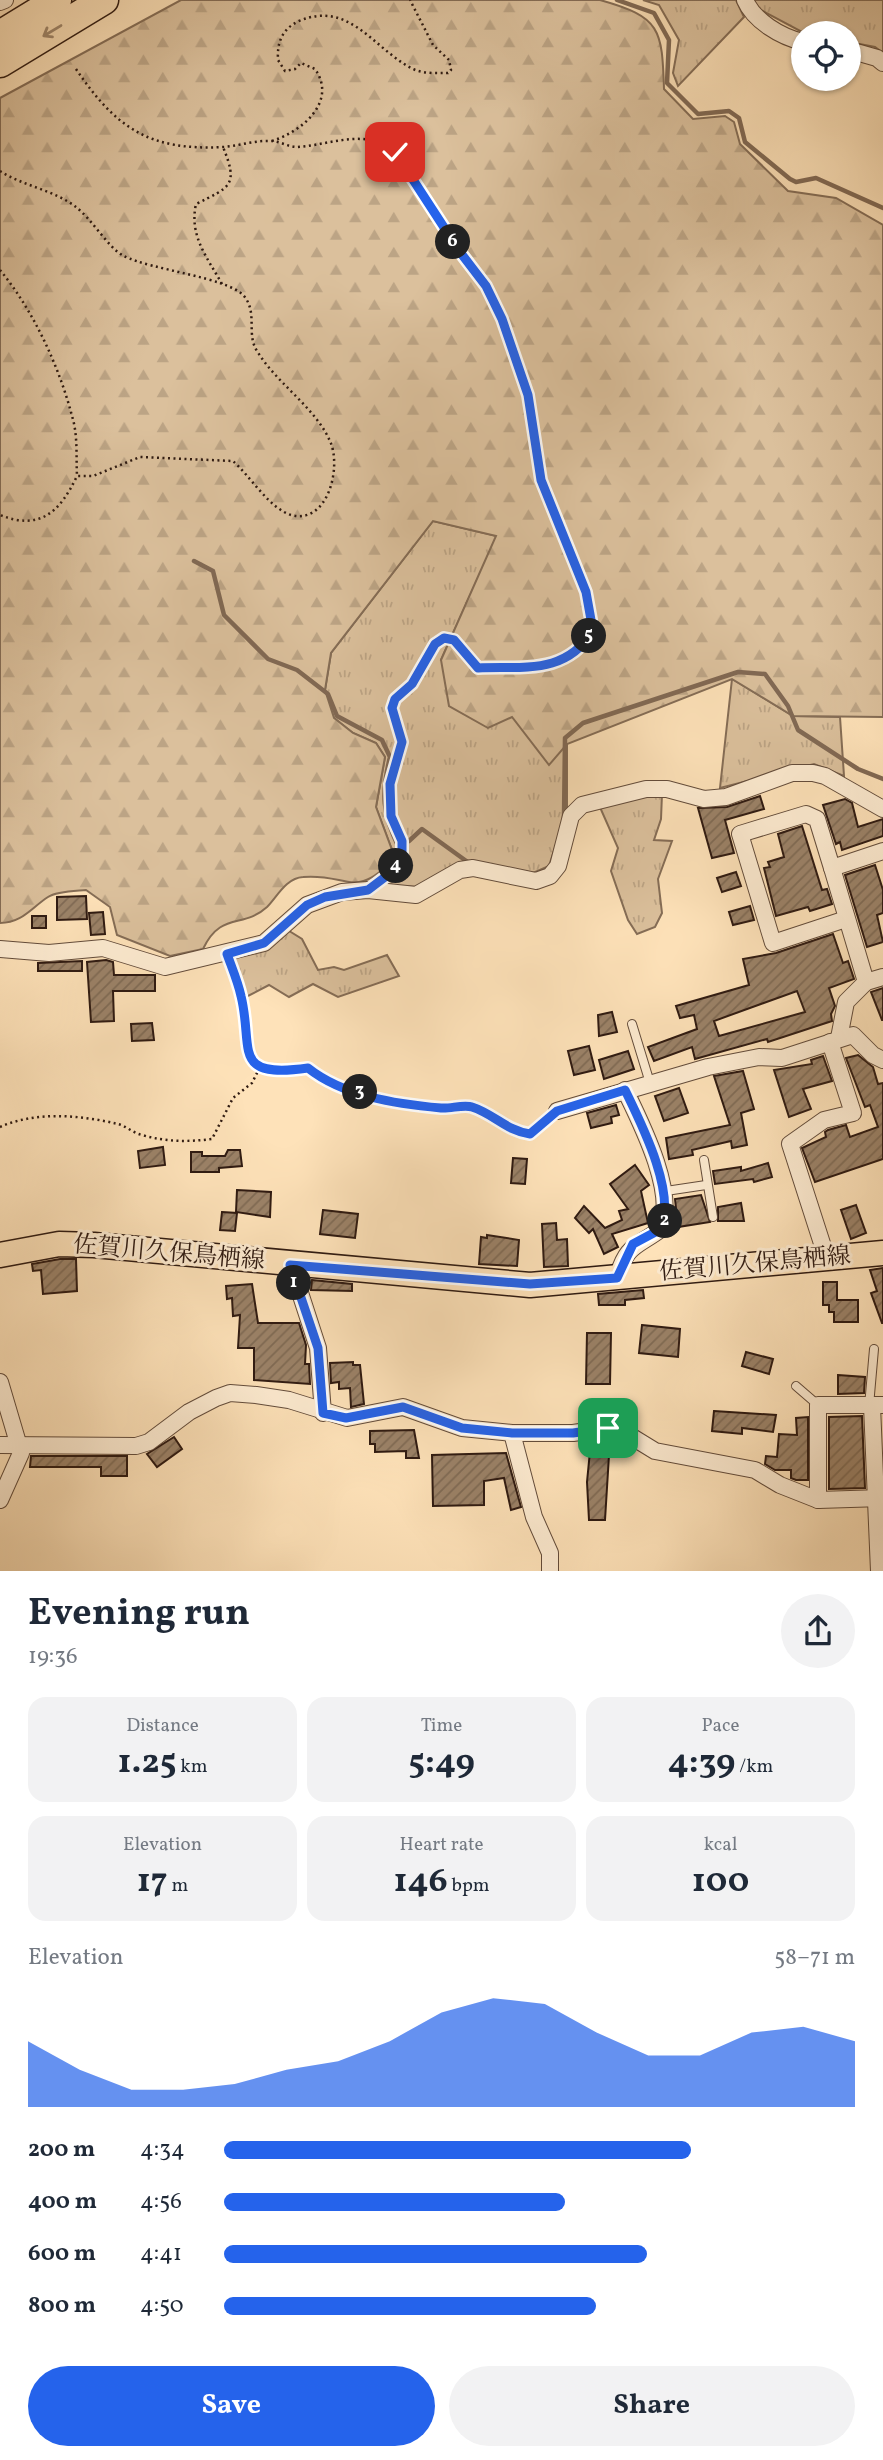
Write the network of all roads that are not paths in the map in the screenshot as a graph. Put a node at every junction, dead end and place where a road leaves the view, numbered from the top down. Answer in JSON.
{"nodes":[{"id":1,"x":5,"y":0,"type":"edge"},
{"id":2,"x":57,"y":0,"type":"edge"},
{"id":3,"x":104,"y":0,"type":"edge"},
{"id":4,"x":745,"y":0,"type":"edge"},
{"id":5,"x":0,"y":2,"type":"edge"},
{"id":6,"x":0,"y":35,"type":"edge"},
{"id":7,"x":791,"y":37,"type":"edge"},
{"id":8,"x":861,"y":53,"type":"edge"},
{"id":9,"x":0,"y":63,"type":"edge"},
{"id":10,"x":883,"y":63,"type":"edge"},
{"id":11,"x":883,"y":809,"type":"edge"},
{"id":12,"x":882,"y":854,"type":"edge"},
{"id":13,"x":832,"y":868,"type":"junction"},
{"id":14,"x":846,"y":919,"type":"junction"},
{"id":15,"x":0,"y":949,"type":"edge"},
{"id":16,"x":883,"y":977,"type":"edge"},
{"id":17,"x":866,"y":982,"type":"junction"},
{"id":18,"x":632,"y":1024,"type":"dead end"},
{"id":19,"x":834,"y":1040,"type":"junction"},
{"id":20,"x":883,"y":1060,"type":"edge"},
{"id":21,"x":650,"y":1083,"type":"junction"},
{"id":22,"x":625,"y":1090,"type":"junction"},
{"id":23,"x":557,"y":1111,"type":"road end"},
{"id":24,"x":704,"y":1160,"type":"dead end"},
{"id":25,"x":706,"y":1185,"type":"junction"},
{"id":26,"x":666,"y":1191,"type":"junction"},
{"id":27,"x":713,"y":1217,"type":"dead end"},
{"id":28,"x":883,"y":1253,"type":"edge"},
{"id":29,"x":0,"y":1255,"type":"edge"},
{"id":30,"x":827,"y":1259,"type":"junction"},
{"id":31,"x":290,"y":1265,"type":"junction"},
{"id":32,"x":617,"y":1278,"type":"junction"},
{"id":33,"x":874,"y":1349,"type":"dead end"},
{"id":34,"x":0,"y":1382,"type":"edge"},
{"id":35,"x":796,"y":1386,"type":"dead end"},
{"id":36,"x":818,"y":1405,"type":"junction"},
{"id":37,"x":874,"y":1406,"type":"edge"},
{"id":38,"x":323,"y":1413,"type":"junction"},
{"id":39,"x":512,"y":1433,"type":"junction"},
{"id":40,"x":20,"y":1443,"type":"junction"},
{"id":41,"x":0,"y":1445,"type":"edge"},
{"id":42,"x":878,"y":1499,"type":"edge"},
{"id":43,"x":0,"y":1500,"type":"edge"},
{"id":44,"x":818,"y":1500,"type":"junction"},
{"id":45,"x":550,"y":1571,"type":"edge"},
{"id":46,"x":879,"y":1571,"type":"edge"}],
"edges":[{"from":1,"to":5,"type":"street"},
{"from":2,"to":6,"type":"highway"},
{"from":3,"to":9,"type":"highway","one_way":true},
{"from":4,"to":7,"type":"street"},
{"from":8,"to":10,"type":"street"},
{"from":11,"to":15,"type":"street"},
{"from":12,"to":13,"type":"street"},
{"from":13,"to":14,"type":"street"},
{"from":13,"to":14,"type":"street"},
{"from":14,"to":17,"type":"street"},
{"from":16,"to":17,"type":"street"},
{"from":17,"to":19,"type":"street"},
{"from":18,"to":21,"type":"lane"},
{"from":19,"to":20,"type":"street"},
{"from":19,"to":21,"type":"street"},
{"from":19,"to":30,"type":"street"},
{"from":21,"to":22,"type":"street"},
{"from":22,"to":23,"type":"street"},
{"from":22,"to":26,"type":"street"},
{"from":24,"to":25,"type":"lane"},
{"from":25,"to":26,"type":"lane"},
{"from":25,"to":27,"type":"lane"},
{"from":26,"to":32,"type":"street"},
{"from":28,"to":30,"type":"main road","name":"佐賀川久保鳥栖線"},
{"from":29,"to":31,"type":"main road","name":"佐賀川久保鳥栖線"},
{"from":30,"to":32,"type":"main road","name":"佐賀川久保鳥栖線"},
{"from":31,"to":32,"type":"main road","name":"佐賀川久保鳥栖線"},
{"from":31,"to":38,"type":"street"},
{"from":33,"to":37,"type":"lane"},
{"from":34,"to":40,"type":"street"},
{"from":35,"to":36,"type":"lane"},
{"from":36,"to":37,"type":"street"},
{"from":36,"to":44,"type":"street"},
{"from":37,"to":42,"type":"street"},
{"from":38,"to":39,"type":"street"},
{"from":38,"to":40,"type":"street"},
{"from":39,"to":44,"type":"street"},
{"from":39,"to":45,"type":"street"},
{"from":40,"to":41,"type":"street"},
{"from":40,"to":43,"type":"street"},
{"from":42,"to":44,"type":"street"},
{"from":42,"to":46,"type":"street"}]}
